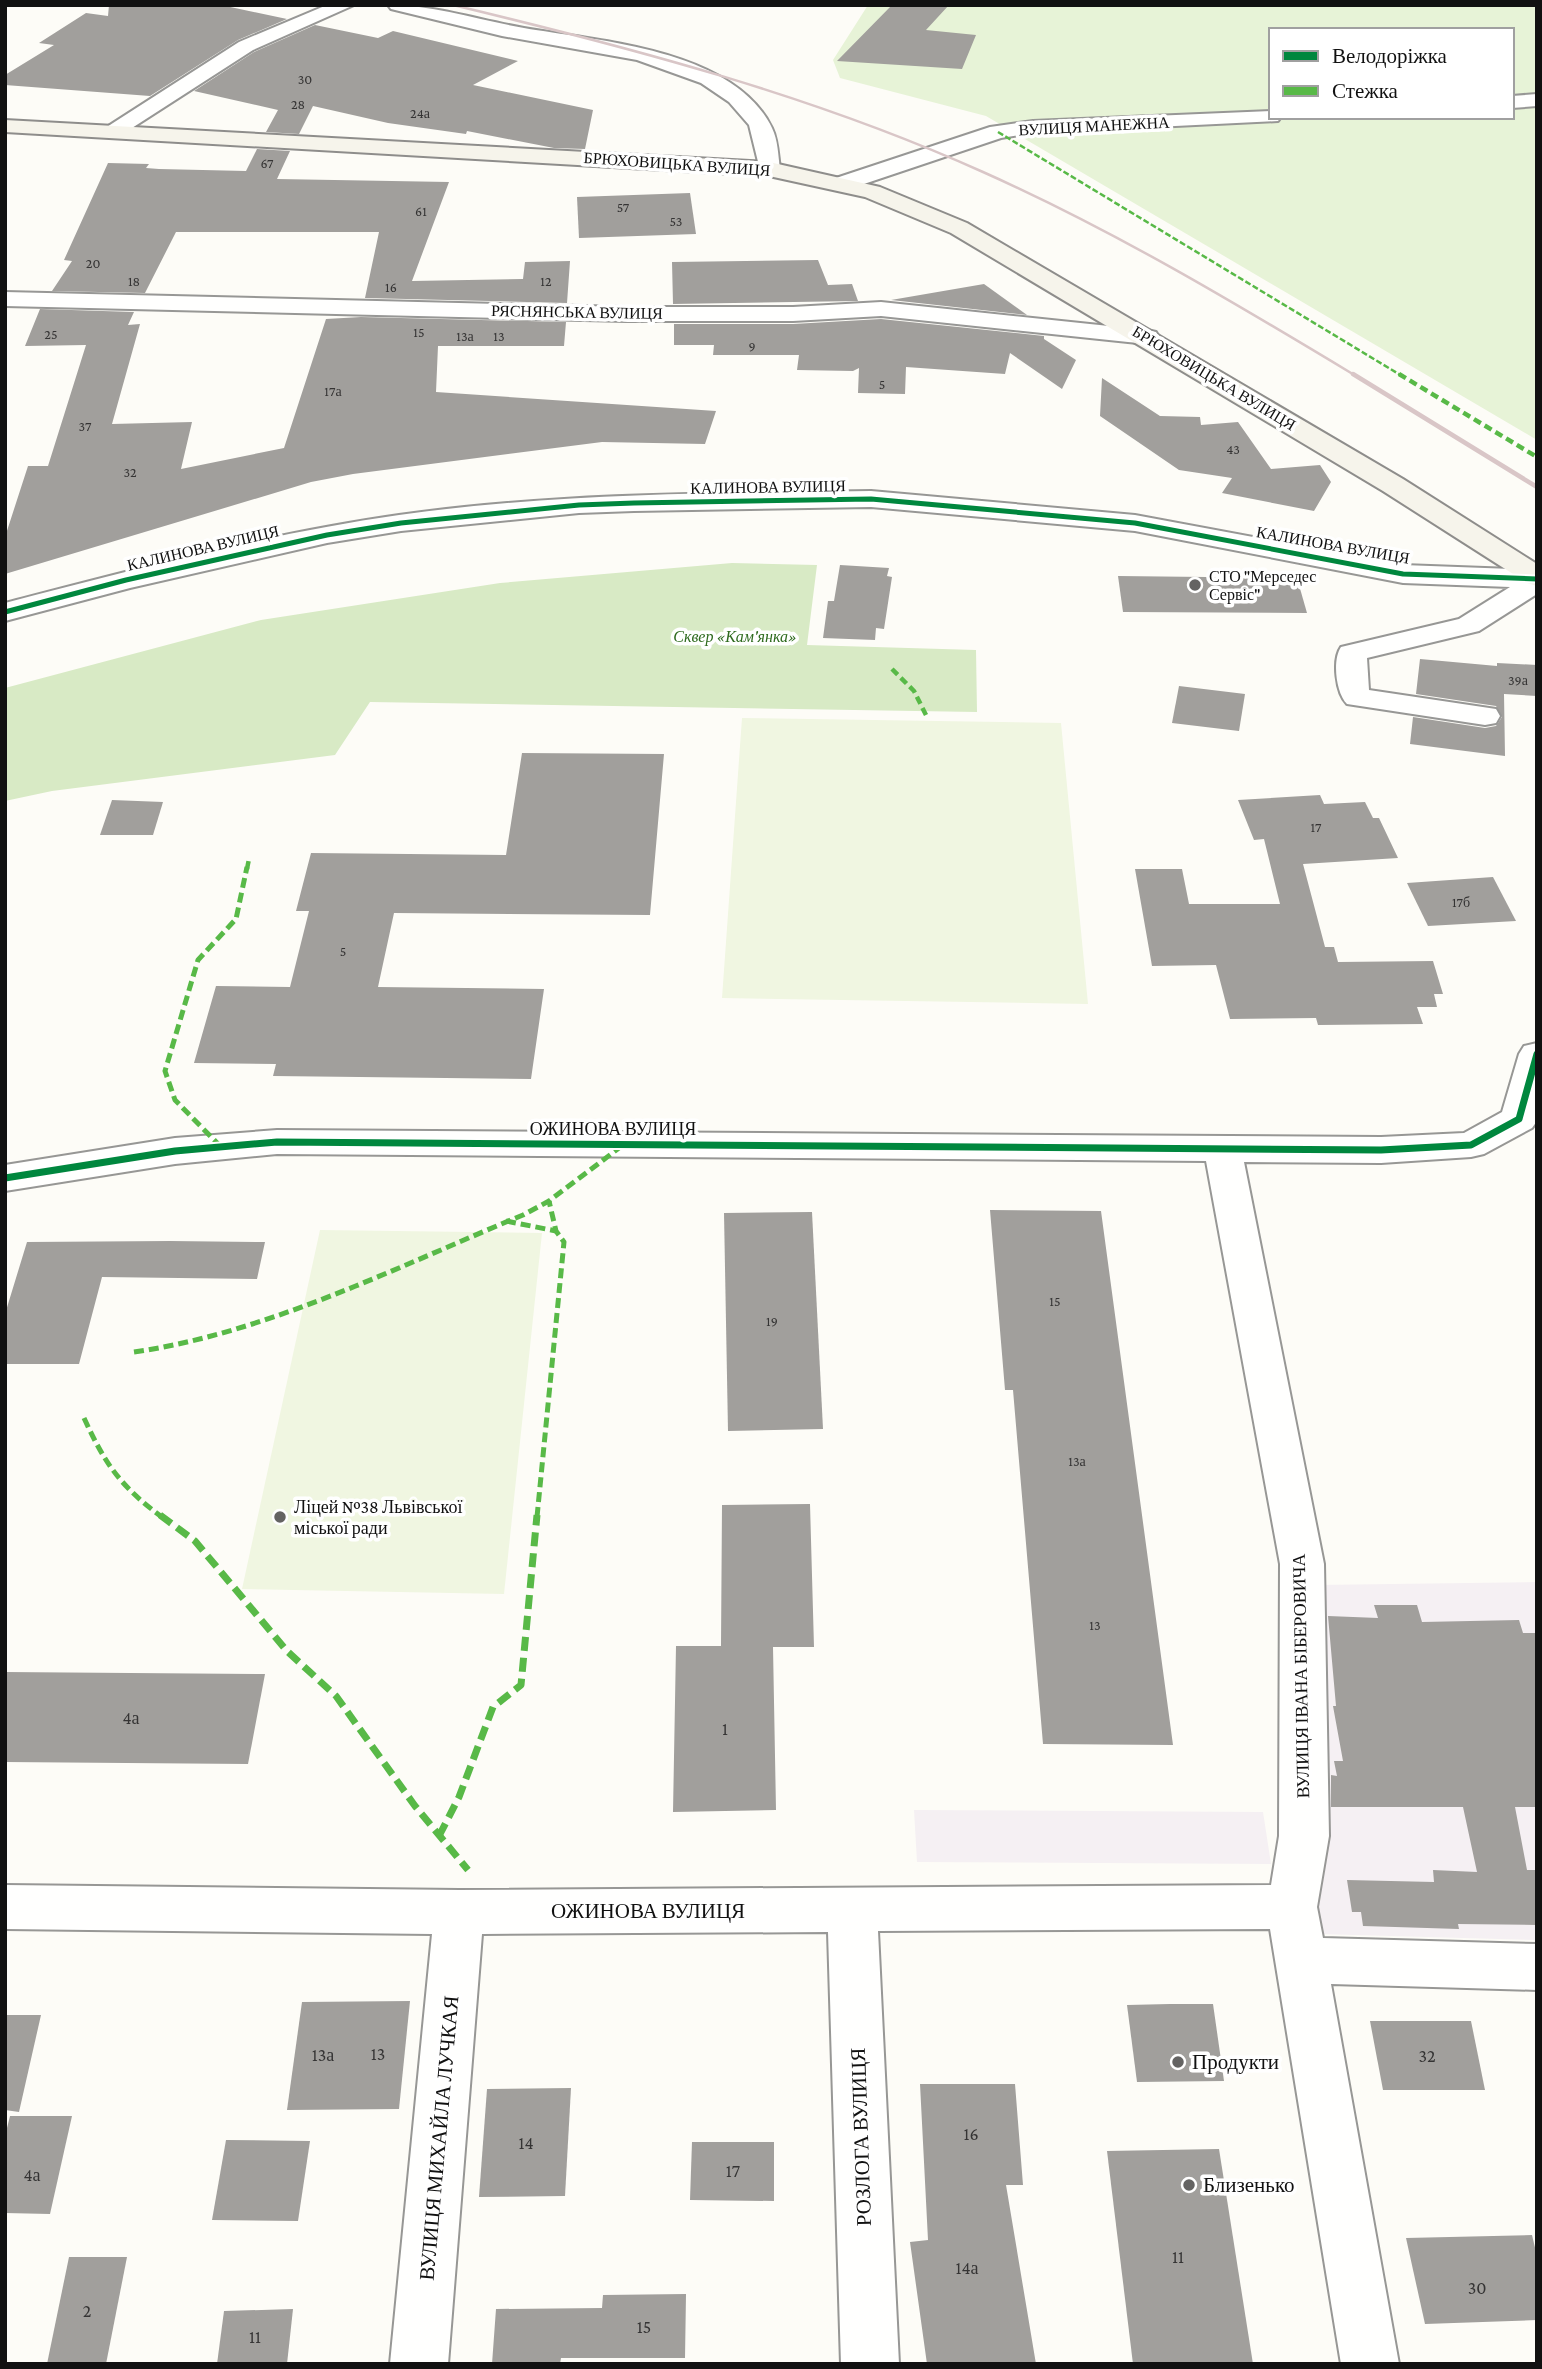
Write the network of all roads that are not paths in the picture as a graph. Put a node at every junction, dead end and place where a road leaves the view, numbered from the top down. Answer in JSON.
{"nodes":[{"id":1,"x":344,"y":5,"type":"edge"},
{"id":2,"x":398,"y":5,"type":"edge"},
{"id":3,"x":1537,"y":100,"type":"edge"},
{"id":4,"x":1514,"y":102,"type":"edge"},
{"id":5,"x":1269,"y":117,"type":"edge"},
{"id":6,"x":5,"y":126,"type":"edge"},
{"id":7,"x":110,"y":132,"type":"junction"},
{"id":8,"x":769,"y":169,"type":"junction"},
{"id":9,"x":841,"y":184,"type":"junction"},
{"id":10,"x":5,"y":299,"type":"edge"},
{"id":11,"x":1147,"y":337,"type":"junction"},
{"id":12,"x":1537,"y":579,"type":"edge"},
{"id":13,"x":5,"y":612,"type":"edge"},
{"id":14,"x":1485,"y":716,"type":"dead end"},
{"id":15,"x":1537,"y":1055,"type":"edge"},
{"id":16,"x":1223,"y":1149,"type":"junction"},
{"id":17,"x":5,"y":1178,"type":"edge"},
{"id":18,"x":5,"y":1907,"type":"edge"},
{"id":19,"x":1292,"y":1907,"type":"junction"},
{"id":20,"x":852,"y":1909,"type":"junction"},
{"id":21,"x":459,"y":1912,"type":"junction"},
{"id":22,"x":1299,"y":1960,"type":"junction"},
{"id":23,"x":1537,"y":1967,"type":"edge"},
{"id":24,"x":419,"y":2364,"type":"edge"},
{"id":25,"x":870,"y":2364,"type":"edge"},
{"id":26,"x":1370,"y":2364,"type":"edge"}],
"edges":[{"from":1,"to":7,"type":"street"},
{"from":2,"to":8,"type":"street"},
{"from":3,"to":4,"type":"street"},
{"from":5,"to":9,"type":"street","name":"ВУЛИЦЯ МАНЕЖНА"},
{"from":6,"to":7,"type":"main road","name":"БРЮХОВИЦЬКА ВУЛИЦЯ"},
{"from":7,"to":8,"type":"main road","name":"БРЮХОВИЦЬКА ВУЛИЦЯ"},
{"from":8,"to":9,"type":"main road","name":"БРЮХОВИЦЬКА ВУЛИЦЯ"},
{"from":9,"to":11,"type":"main road","name":"БРЮХОВИЦЬКА ВУЛИЦЯ"},
{"from":10,"to":11,"type":"street","name":"РЯСНЯНСЬКА ВУЛИЦЯ"},
{"from":11,"to":12,"type":"main road","name":"БРЮХОВИЦЬКА ВУЛИЦЯ"},
{"from":12,"to":13,"type":"street","name":"КАЛИНОВА ВУЛИЦЯ"},
{"from":12,"to":14,"type":"street"},
{"from":15,"to":16,"type":"street"},
{"from":16,"to":17,"type":"street","name":"ОЖИНОВА ВУЛИЦЯ"},
{"from":16,"to":19,"type":"street","name":"ВУЛИЦЯ ІВАНА БІБЕРОВИЧА"},
{"from":18,"to":21,"type":"street","name":"ОЖИНОВА ВУЛИЦЯ"},
{"from":19,"to":20,"type":"street","name":"ОЖИНОВА ВУЛИЦЯ"},
{"from":19,"to":22,"type":"street","name":"ВУЛИЦЯ ІВАНА БІБЕРОВИЧА"},
{"from":20,"to":21,"type":"street","name":"ОЖИНОВА ВУЛИЦЯ"},
{"from":20,"to":25,"type":"street","name":"РОЗЛОГА ВУЛИЦЯ"},
{"from":21,"to":24,"type":"street","name":"ВУЛИЦЯ МИХАЙЛА ЛУЧКАЯ"},
{"from":22,"to":23,"type":"street"},
{"from":22,"to":26,"type":"street","name":"ВУЛИЦЯ ІВАНА БІБЕРОВИЧА"}]}
